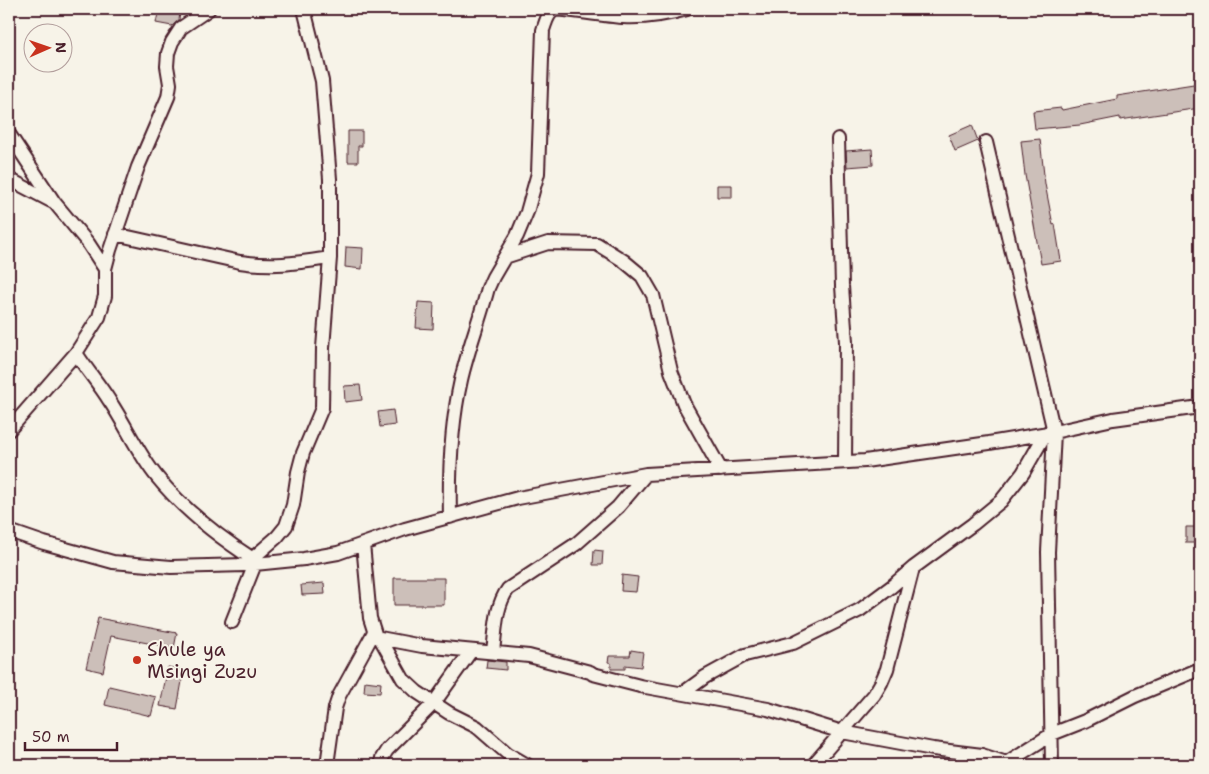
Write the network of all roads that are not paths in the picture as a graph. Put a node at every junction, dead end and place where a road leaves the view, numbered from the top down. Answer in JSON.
{"nodes":[{"id":1,"x":209,"y":9,"type":"edge"},
{"id":2,"x":304,"y":9,"type":"edge"},
{"id":3,"x":687,"y":9,"type":"edge"},
{"id":4,"x":9,"y":134,"type":"edge"},
{"id":5,"x":838,"y":139,"type":"dead end"},
{"id":6,"x":986,"y":142,"type":"dead end"},
{"id":7,"x":9,"y":179,"type":"edge"},
{"id":8,"x":54,"y":202,"type":"junction"},
{"id":9,"x":116,"y":234,"type":"junction"},
{"id":10,"x":505,"y":256,"type":"junction"},
{"id":11,"x":330,"y":258,"type":"junction"},
{"id":12,"x":104,"y":269,"type":"junction"},
{"id":13,"x":76,"y":353,"type":"junction"},
{"id":14,"x":1200,"y":407,"type":"edge"},
{"id":15,"x":9,"y":430,"type":"edge"},
{"id":16,"x":1050,"y":433,"type":"junction"},
{"id":17,"x":845,"y":462,"type":"junction"},
{"id":18,"x":721,"y":470,"type":"junction"},
{"id":19,"x":646,"y":474,"type":"junction"},
{"id":20,"x":450,"y":517,"type":"junction"},
{"id":21,"x":9,"y":531,"type":"edge"},
{"id":22,"x":363,"y":544,"type":"junction"},
{"id":23,"x":251,"y":562,"type":"junction"},
{"id":24,"x":913,"y":568,"type":"junction"},
{"id":25,"x":232,"y":622,"type":"dead end"},
{"id":26,"x":377,"y":635,"type":"junction"},
{"id":27,"x":471,"y":650,"type":"junction"},
{"id":28,"x":494,"y":651,"type":"junction"},
{"id":29,"x":1200,"y":669,"type":"edge"},
{"id":30,"x":683,"y":693,"type":"junction"},
{"id":31,"x":434,"y":702,"type":"junction"},
{"id":32,"x":842,"y":732,"type":"junction"},
{"id":33,"x":1052,"y":734,"type":"junction"},
{"id":34,"x":1008,"y":764,"type":"edge"},
{"id":35,"x":327,"y":765,"type":"edge"},
{"id":36,"x":381,"y":765,"type":"edge"},
{"id":37,"x":527,"y":765,"type":"edge"},
{"id":38,"x":813,"y":765,"type":"edge"},
{"id":39,"x":1052,"y":765,"type":"edge"}],
"edges":[{"from":1,"to":9,"type":"street"},
{"from":2,"to":11,"type":"street"},
{"from":3,"to":10,"type":"street"},
{"from":4,"to":8,"type":"street"},
{"from":5,"to":17,"type":"street"},
{"from":6,"to":16,"type":"street"},
{"from":7,"to":8,"type":"street"},
{"from":8,"to":12,"type":"street"},
{"from":9,"to":11,"type":"street"},
{"from":9,"to":12,"type":"street"},
{"from":10,"to":18,"type":"street"},
{"from":10,"to":20,"type":"street"},
{"from":11,"to":23,"type":"street"},
{"from":12,"to":13,"type":"street"},
{"from":13,"to":15,"type":"street"},
{"from":13,"to":23,"type":"street"},
{"from":14,"to":16,"type":"street"},
{"from":16,"to":17,"type":"street"},
{"from":16,"to":24,"type":"street"},
{"from":16,"to":33,"type":"street"},
{"from":17,"to":18,"type":"street"},
{"from":18,"to":19,"type":"street"},
{"from":19,"to":20,"type":"street"},
{"from":19,"to":28,"type":"street"},
{"from":20,"to":22,"type":"street"},
{"from":21,"to":23,"type":"street"},
{"from":22,"to":23,"type":"street"},
{"from":22,"to":26,"type":"street"},
{"from":23,"to":25,"type":"street"},
{"from":24,"to":30,"type":"street"},
{"from":24,"to":32,"type":"street"},
{"from":26,"to":27,"type":"street"},
{"from":26,"to":31,"type":"street"},
{"from":26,"to":35,"type":"street"},
{"from":27,"to":28,"type":"street"},
{"from":27,"to":31,"type":"street"},
{"from":28,"to":30,"type":"street"},
{"from":29,"to":33,"type":"street"},
{"from":30,"to":32,"type":"street"},
{"from":31,"to":36,"type":"street"},
{"from":31,"to":37,"type":"street"},
{"from":32,"to":34,"type":"street"},
{"from":32,"to":38,"type":"street"},
{"from":33,"to":34,"type":"street"},
{"from":33,"to":39,"type":"street"}]}
